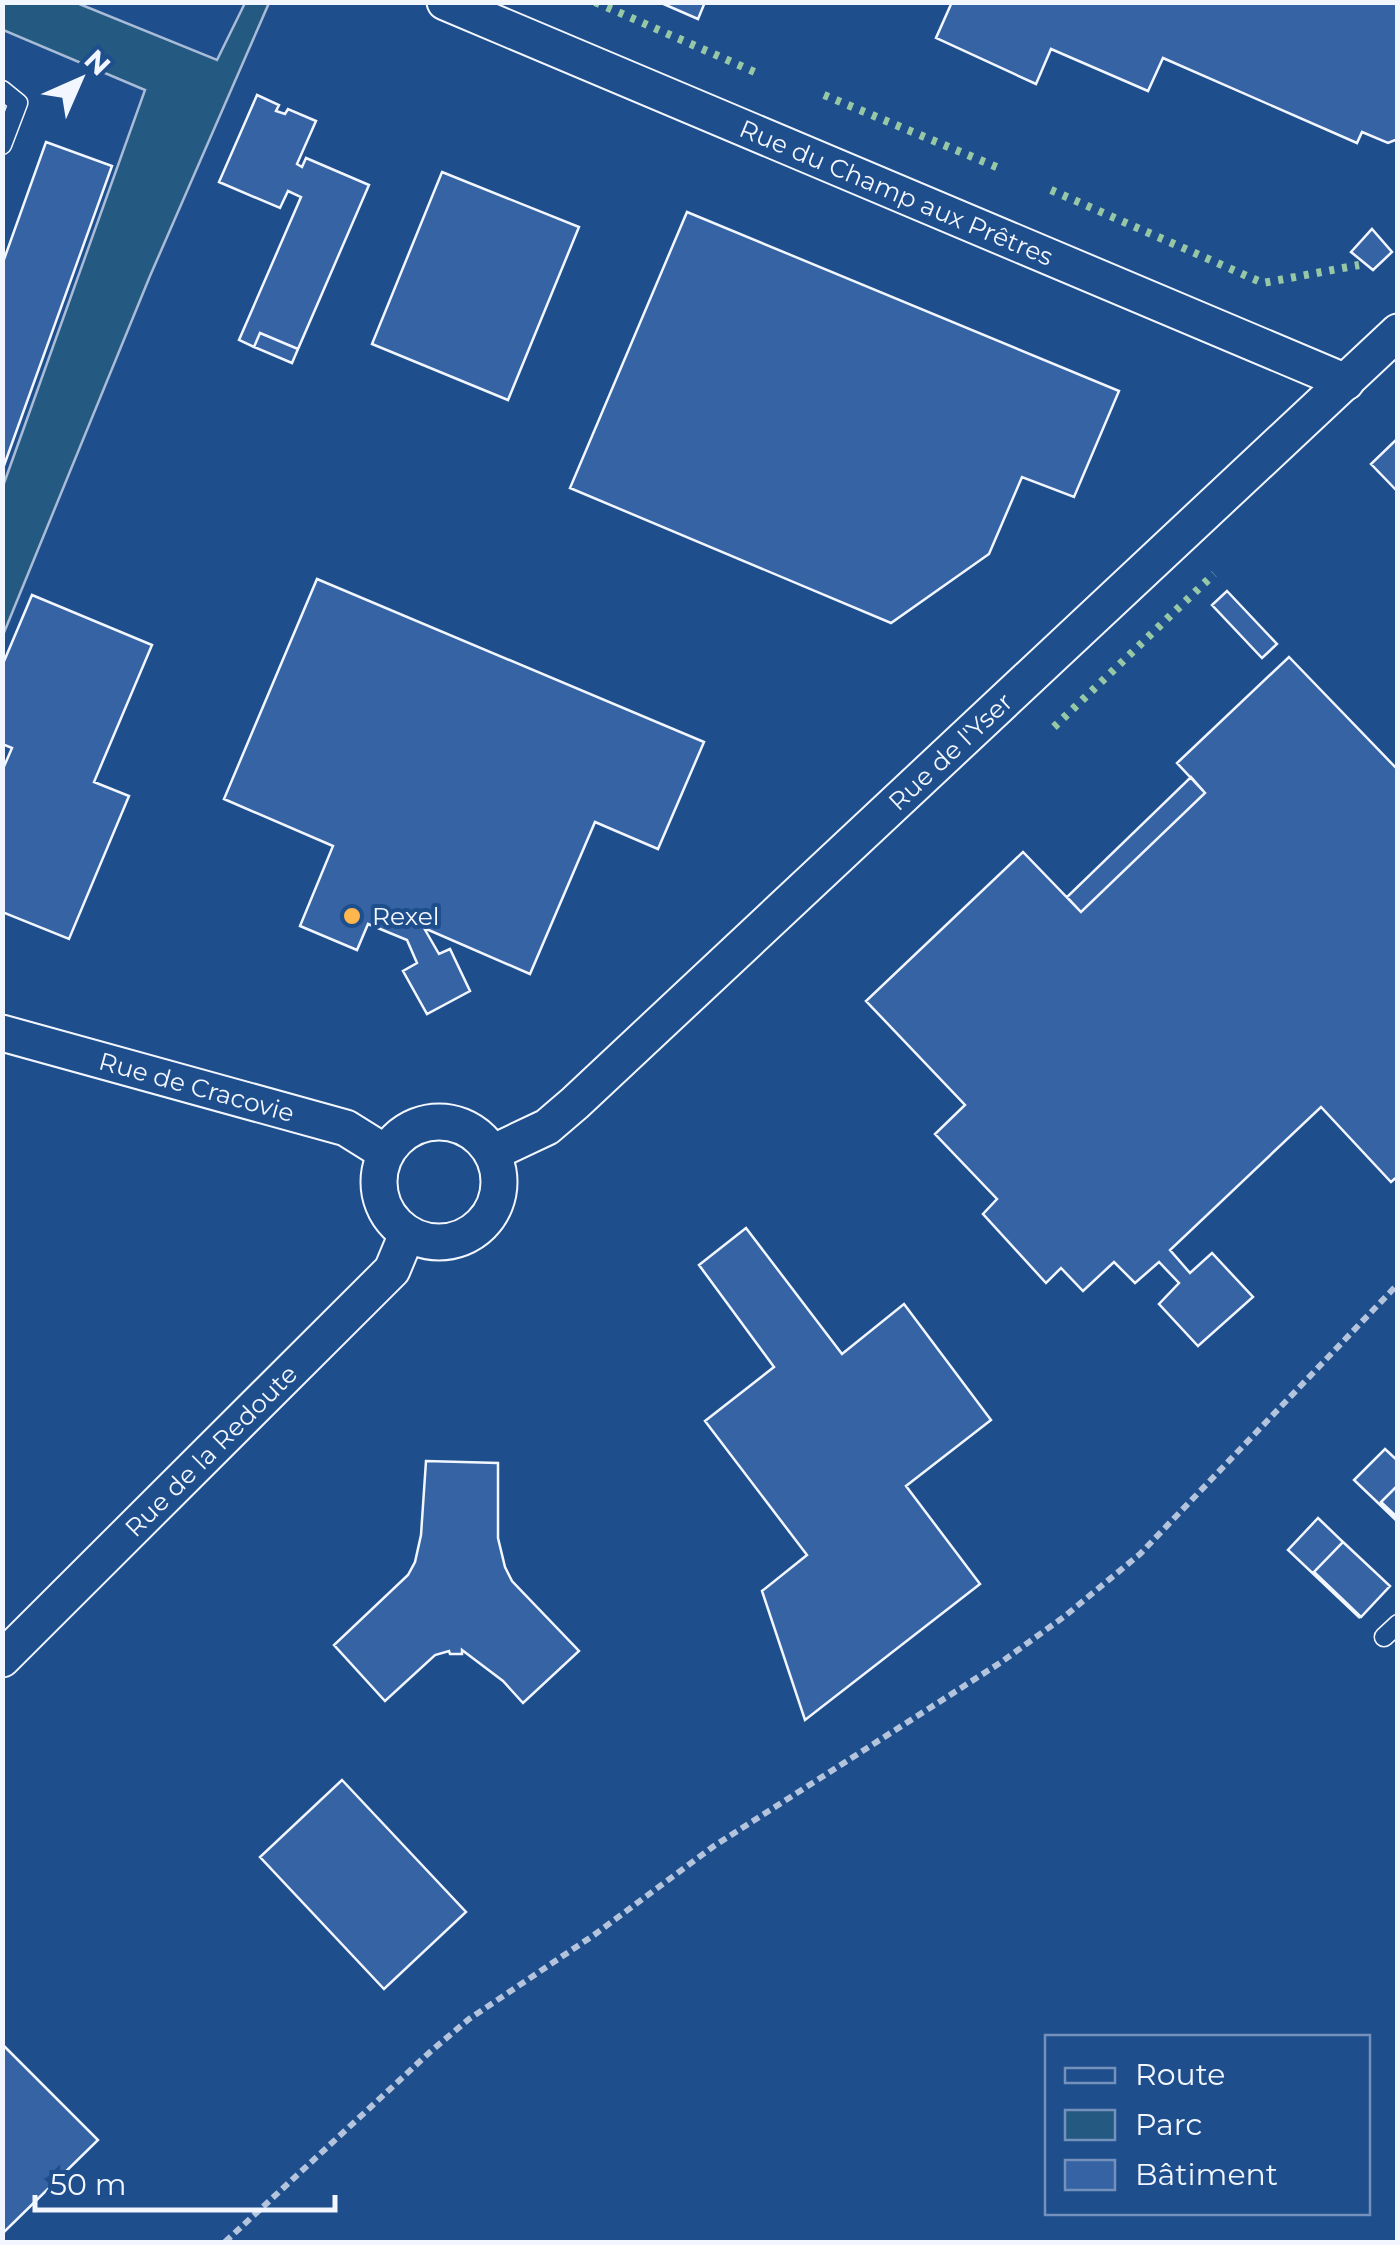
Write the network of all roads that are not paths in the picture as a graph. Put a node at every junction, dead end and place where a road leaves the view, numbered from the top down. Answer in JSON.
{"nodes":[{"id":1,"x":445,"y":2,"type":"edge"},
{"id":2,"x":2,"y":90,"type":"edge"},
{"id":3,"x":2,"y":145,"type":"edge"},
{"id":4,"x":1398,"y":332,"type":"edge"},
{"id":5,"x":1346,"y":382,"type":"junction"},
{"id":6,"x":2,"y":1033,"type":"edge"},
{"id":7,"x":386,"y":1153,"type":"junction"},
{"id":8,"x":492,"y":1153,"type":"junction"},
{"id":9,"x":408,"y":1234,"type":"junction"},
{"id":10,"x":2,"y":1659,"type":"edge"}],
"edges":[{"from":1,"to":5,"type":"street","name":"Rue du Champ aux Prêtres"},
{"from":2,"to":3,"type":"lane"},
{"from":4,"to":5,"type":"street","name":"Rue de l'Yser"},
{"from":5,"to":8,"type":"street","name":"Rue de l'Yser"},
{"from":6,"to":7,"type":"street","name":"Rue de Cracovie"},
{"from":7,"to":8,"type":"street"},
{"from":7,"to":9,"type":"street"},
{"from":8,"to":9,"type":"street"},
{"from":9,"to":10,"type":"street","name":"Rue de la Redoute"}]}
